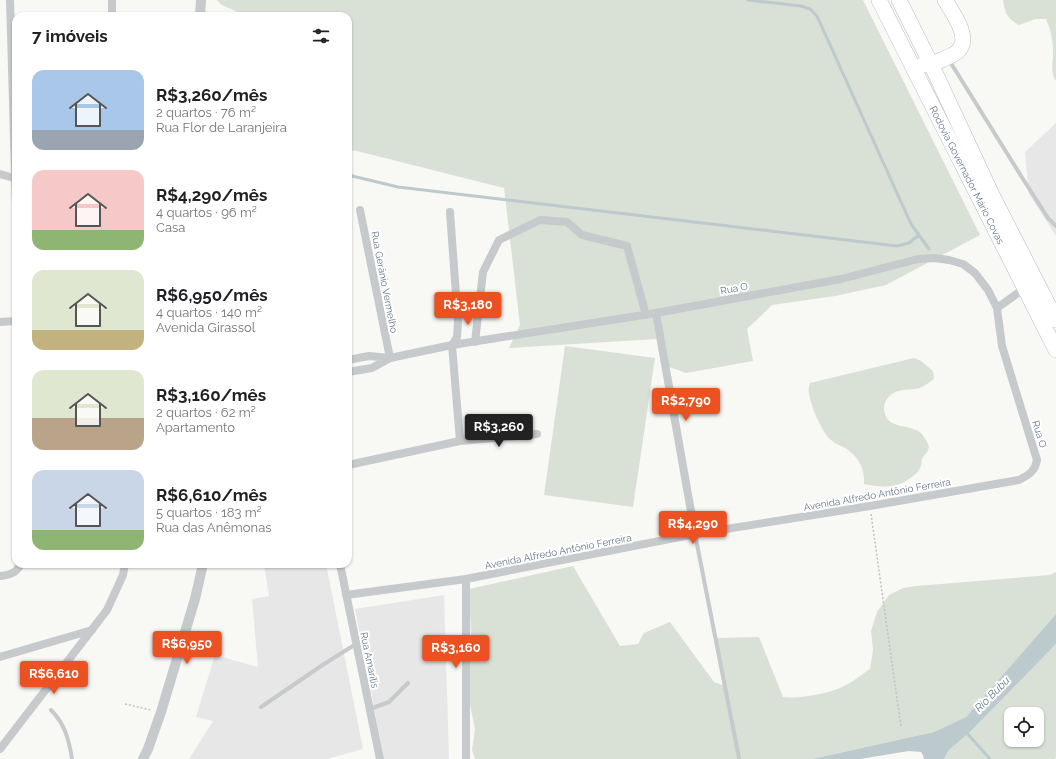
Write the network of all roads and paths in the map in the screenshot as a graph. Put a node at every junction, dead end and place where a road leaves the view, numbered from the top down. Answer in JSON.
{"nodes":[{"id":1,"x":10,"y":0,"type":"edge"},
{"id":2,"x":112,"y":0,"type":"edge"},
{"id":3,"x":201,"y":0,"type":"edge"},
{"id":4,"x":879,"y":0,"type":"edge"},
{"id":5,"x":887,"y":0,"type":"edge"},
{"id":6,"x":899,"y":0,"type":"edge"},
{"id":7,"x":945,"y":0,"type":"edge"},
{"id":8,"x":112,"y":12,"type":"edge"},
{"id":9,"x":200,"y":12,"type":"edge"},
{"id":10,"x":947,"y":57,"type":"junction"},
{"id":11,"x":931,"y":64,"type":"junction"},
{"id":12,"x":12,"y":89,"type":"edge"},
{"id":13,"x":0,"y":174,"type":"edge"},
{"id":14,"x":12,"y":177,"type":"edge"},
{"id":15,"x":360,"y":210,"type":"dead end"},
{"id":16,"x":450,"y":212,"type":"dead end"},
{"id":17,"x":1056,"y":226,"type":"edge"},
{"id":18,"x":1025,"y":288,"type":"junction"},
{"id":19,"x":997,"y":308,"type":"junction"},
{"id":20,"x":656,"y":313,"type":"junction"},
{"id":21,"x":646,"y":315,"type":"junction"},
{"id":22,"x":1056,"y":320,"type":"edge"},
{"id":23,"x":12,"y":321,"type":"edge"},
{"id":24,"x":0,"y":322,"type":"edge"},
{"id":25,"x":475,"y":342,"type":"junction"},
{"id":26,"x":452,"y":346,"type":"junction"},
{"id":27,"x":1056,"y":350,"type":"edge"},
{"id":28,"x":390,"y":358,"type":"junction"},
{"id":29,"x":352,"y":359,"type":"edge"},
{"id":30,"x":352,"y":371,"type":"edge"},
{"id":31,"x":537,"y":434,"type":"dead end"},
{"id":32,"x":460,"y":441,"type":"junction"},
{"id":33,"x":352,"y":464,"type":"edge"},
{"id":34,"x":1032,"y":473,"type":"joint"},
{"id":35,"x":870,"y":506,"type":"junction"},
{"id":36,"x":695,"y":534,"type":"junction"},
{"id":37,"x":19,"y":568,"type":"edge"},
{"id":38,"x":124,"y":568,"type":"edge"},
{"id":39,"x":202,"y":568,"type":"edge"},
{"id":40,"x":341,"y":568,"type":"edge"},
{"id":41,"x":0,"y":576,"type":"edge"},
{"id":42,"x":466,"y":579,"type":"junction"},
{"id":43,"x":346,"y":595,"type":"junction"},
{"id":44,"x":92,"y":630,"type":"junction"},
{"id":45,"x":356,"y":644,"type":"junction"},
{"id":46,"x":0,"y":657,"type":"edge"},
{"id":47,"x":408,"y":683,"type":"dead end"},
{"id":48,"x":125,"y":704,"type":"dead end"},
{"id":49,"x":262,"y":707,"type":"dead end"},
{"id":50,"x":370,"y":709,"type":"junction"},
{"id":51,"x":51,"y":710,"type":"dead end"},
{"id":52,"x":161,"y":712,"type":"junction"},
{"id":53,"x":901,"y":727,"type":"dead end"},
{"id":54,"x":0,"y":749,"type":"edge"},
{"id":55,"x":739,"y":758,"type":"edge"},
{"id":56,"x":72,"y":759,"type":"edge"},
{"id":57,"x":143,"y":759,"type":"edge"},
{"id":58,"x":380,"y":759,"type":"edge"},
{"id":59,"x":466,"y":759,"type":"edge"}],
"edges":[{"from":1,"to":12,"type":"street"},
{"from":2,"to":8,"type":"street"},
{"from":3,"to":9,"type":"street"},
{"from":4,"to":18,"type":"highway","name":"Rodovia Governador Mário Covas"},
{"from":5,"to":11,"type":"highway"},
{"from":6,"to":11,"type":"highway","name":"Rodovia Governador Mário Covas"},
{"from":7,"to":10,"type":"highway"},
{"from":10,"to":11,"type":"highway"},
{"from":10,"to":17,"type":"lane"},
{"from":11,"to":22,"type":"highway","name":"Rodovia Governador Mário Covas"},
{"from":13,"to":14,"type":"street"},
{"from":15,"to":28,"type":"street","name":"Rua Gerânio Vermelho"},
{"from":16,"to":26,"type":"street"},
{"from":18,"to":19,"type":"street"},
{"from":18,"to":27,"type":"highway","name":"Rodovia Governador Mário Covas"},
{"from":19,"to":20,"type":"street","name":"Rua O"},
{"from":19,"to":34,"type":"street","name":"Rua O"},
{"from":20,"to":21,"type":"street","name":"Rua O"},
{"from":20,"to":36,"type":"street"},
{"from":21,"to":25,"type":"street","name":"Rua O"},
{"from":21,"to":25,"type":"street"},
{"from":23,"to":24,"type":"street"},
{"from":25,"to":26,"type":"street","name":"Rua O"},
{"from":26,"to":28,"type":"street","name":"Rua O"},
{"from":26,"to":32,"type":"street"},
{"from":28,"to":29,"type":"street"},
{"from":28,"to":30,"type":"street"},
{"from":31,"to":32,"type":"street"},
{"from":32,"to":33,"type":"street"},
{"from":34,"to":35,"type":"street","name":"Avenida Alfredo Antônio Ferreira"},
{"from":35,"to":36,"type":"street","name":"Avenida Alfredo Antônio Ferreira"},
{"from":35,"to":53,"type":"path"},
{"from":36,"to":42,"type":"street","name":"Avenida Alfredo Antônio Ferreira"},
{"from":36,"to":55,"type":"lane"},
{"from":37,"to":41,"type":"street"},
{"from":38,"to":44,"type":"street"},
{"from":39,"to":52,"type":"street"},
{"from":40,"to":43,"type":"street","name":"Rua Amarílis"},
{"from":42,"to":43,"type":"street","name":"Avenida Alfredo Antônio Ferreira"},
{"from":42,"to":59,"type":"street"},
{"from":43,"to":45,"type":"street","name":"Rua Amarílis"},
{"from":44,"to":46,"type":"street"},
{"from":44,"to":54,"type":"street"},
{"from":45,"to":49,"type":"lane"},
{"from":45,"to":50,"type":"street","name":"Rua Amarílis"},
{"from":47,"to":50,"type":"lane"},
{"from":48,"to":52,"type":"path"},
{"from":50,"to":58,"type":"street","name":"Rua Amarílis"},
{"from":51,"to":56,"type":"lane"},
{"from":52,"to":57,"type":"street"}]}
